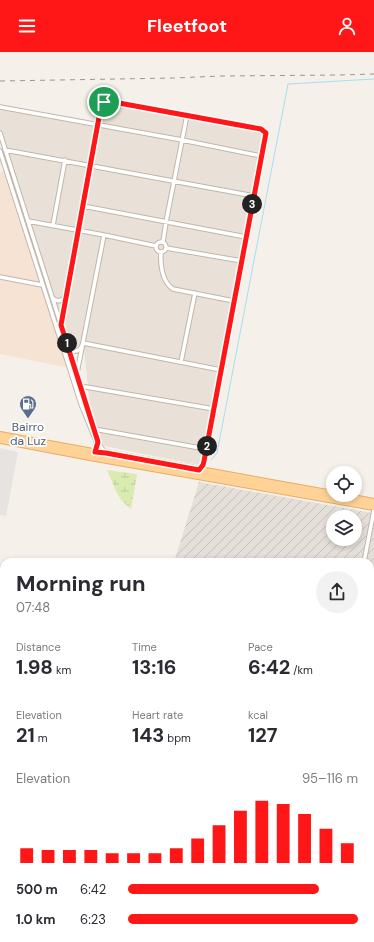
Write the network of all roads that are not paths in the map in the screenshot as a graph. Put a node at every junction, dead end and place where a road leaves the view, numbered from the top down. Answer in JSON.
{"nodes":[{"id":1,"x":0,"y":107,"type":"edge"},
{"id":2,"x":187,"y":115,"type":"junction"},
{"id":3,"x":98,"y":125,"type":"junction"},
{"id":4,"x":0,"y":133,"type":"edge"},
{"id":5,"x":182,"y":140,"type":"junction"},
{"id":6,"x":5,"y":150,"type":"junction"},
{"id":7,"x":0,"y":151,"type":"edge"},
{"id":8,"x":261,"y":156,"type":"junction"},
{"id":9,"x":65,"y":160,"type":"junction"},
{"id":10,"x":91,"y":165,"type":"junction"},
{"id":11,"x":174,"y":181,"type":"junction"},
{"id":12,"x":254,"y":196,"type":"junction"},
{"id":13,"x":83,"y":206,"type":"junction"},
{"id":14,"x":28,"y":221,"type":"junction"},
{"id":15,"x":166,"y":222,"type":"junction"},
{"id":16,"x":53,"y":226,"type":"junction"},
{"id":17,"x":78,"y":230,"type":"junction"},
{"id":18,"x":104,"y":235,"type":"junction"},
{"id":19,"x":246,"y":237,"type":"junction"},
{"id":20,"x":163,"y":242,"type":"junction"},
{"id":21,"x":156,"y":246,"type":"junction"},
{"id":22,"x":166,"y":248,"type":"junction"},
{"id":23,"x":161,"y":252,"type":"junction"},
{"id":24,"x":242,"y":261,"type":"junction"},
{"id":25,"x":0,"y":277,"type":"edge"},
{"id":26,"x":42,"y":285,"type":"junction"},
{"id":27,"x":195,"y":293,"type":"junction"},
{"id":28,"x":67,"y":294,"type":"junction"},
{"id":29,"x":52,"y":296,"type":"junction"},
{"id":30,"x":234,"y":301,"type":"junction"},
{"id":31,"x":61,"y":325,"type":"junction"},
{"id":32,"x":83,"y":343,"type":"junction"},
{"id":33,"x":67,"y":345,"type":"junction"},
{"id":34,"x":181,"y":362,"type":"junction"},
{"id":35,"x":221,"y":370,"type":"junction"},
{"id":36,"x":77,"y":375,"type":"junction"},
{"id":37,"x":80,"y":386,"type":"junction"},
{"id":38,"x":214,"y":409,"type":"junction"},
{"id":39,"x":94,"y":429,"type":"junction"},
{"id":40,"x":0,"y":435,"type":"edge"},
{"id":41,"x":0,"y":440,"type":"edge"},
{"id":42,"x":98,"y":442,"type":"junction"},
{"id":43,"x":96,"y":449,"type":"junction"},
{"id":44,"x":206,"y":449,"type":"junction"},
{"id":45,"x":106,"y":453,"type":"junction"},
{"id":46,"x":204,"y":461,"type":"junction"},
{"id":47,"x":199,"y":470,"type":"junction"},
{"id":48,"x":207,"y":471,"type":"junction"},
{"id":49,"x":326,"y":493,"type":"edge"},
{"id":50,"x":362,"y":500,"type":"edge"},
{"id":51,"x":374,"y":502,"type":"edge"},
{"id":52,"x":374,"y":506,"type":"edge"},
{"id":53,"x":374,"y":510,"type":"edge"},
{"id":54,"x":365,"y":558,"type":"edge"}],
"edges":[{"from":1,"to":3,"type":"street"},
{"from":2,"to":3,"type":"street"},
{"from":2,"to":5,"type":"street"},
{"from":2,"to":8,"type":"street"},
{"from":3,"to":5,"type":"street"},
{"from":3,"to":10,"type":"street"},
{"from":4,"to":6,"type":"street"},
{"from":5,"to":8,"type":"street"},
{"from":5,"to":11,"type":"street"},
{"from":6,"to":9,"type":"street"},
{"from":6,"to":14,"type":"street"},
{"from":7,"to":26,"type":"street"},
{"from":8,"to":12,"type":"street"},
{"from":9,"to":10,"type":"street"},
{"from":9,"to":16,"type":"street"},
{"from":10,"to":11,"type":"street"},
{"from":10,"to":13,"type":"street"},
{"from":11,"to":12,"type":"street"},
{"from":11,"to":15,"type":"street"},
{"from":12,"to":19,"type":"street"},
{"from":13,"to":15,"type":"street"},
{"from":13,"to":17,"type":"street"},
{"from":14,"to":16,"type":"street"},
{"from":14,"to":29,"type":"street"},
{"from":15,"to":19,"type":"street"},
{"from":15,"to":20,"type":"street"},
{"from":16,"to":17,"type":"street"},
{"from":17,"to":18,"type":"street"},
{"from":17,"to":28,"type":"street"},
{"from":18,"to":21,"type":"street"},
{"from":18,"to":32,"type":"street"},
{"from":19,"to":24,"type":"street"},
{"from":20,"to":21,"type":"street"},
{"from":20,"to":22,"type":"street"},
{"from":21,"to":23,"type":"street"},
{"from":22,"to":23,"type":"street"},
{"from":22,"to":24,"type":"street"},
{"from":23,"to":27,"type":"street"},
{"from":24,"to":30,"type":"street"},
{"from":25,"to":26,"type":"street"},
{"from":26,"to":43,"type":"street"},
{"from":27,"to":30,"type":"street"},
{"from":27,"to":34,"type":"street"},
{"from":28,"to":29,"type":"street"},
{"from":28,"to":31,"type":"street"},
{"from":29,"to":31,"type":"street"},
{"from":30,"to":35,"type":"street"},
{"from":31,"to":33,"type":"street"},
{"from":32,"to":33,"type":"street"},
{"from":32,"to":34,"type":"street"},
{"from":32,"to":36,"type":"street"},
{"from":33,"to":36,"type":"street"},
{"from":34,"to":35,"type":"street"},
{"from":35,"to":38,"type":"street"},
{"from":36,"to":37,"type":"street"},
{"from":37,"to":38,"type":"street"},
{"from":37,"to":39,"type":"street"},
{"from":38,"to":44,"type":"street"},
{"from":39,"to":42,"type":"street"},
{"from":39,"to":44,"type":"street"},
{"from":40,"to":43,"type":"main road"},
{"from":41,"to":52,"type":"main road"},
{"from":42,"to":43,"type":"street"},
{"from":42,"to":45,"type":"street"},
{"from":43,"to":45,"type":"main road"},
{"from":44,"to":46,"type":"street"},
{"from":45,"to":47,"type":"main road"},
{"from":46,"to":47,"type":"street"},
{"from":46,"to":48,"type":"street"},
{"from":47,"to":48,"type":"main road"},
{"from":48,"to":49,"type":"main road"},
{"from":50,"to":51,"type":"main road"},
{"from":53,"to":54,"type":"street"}]}
